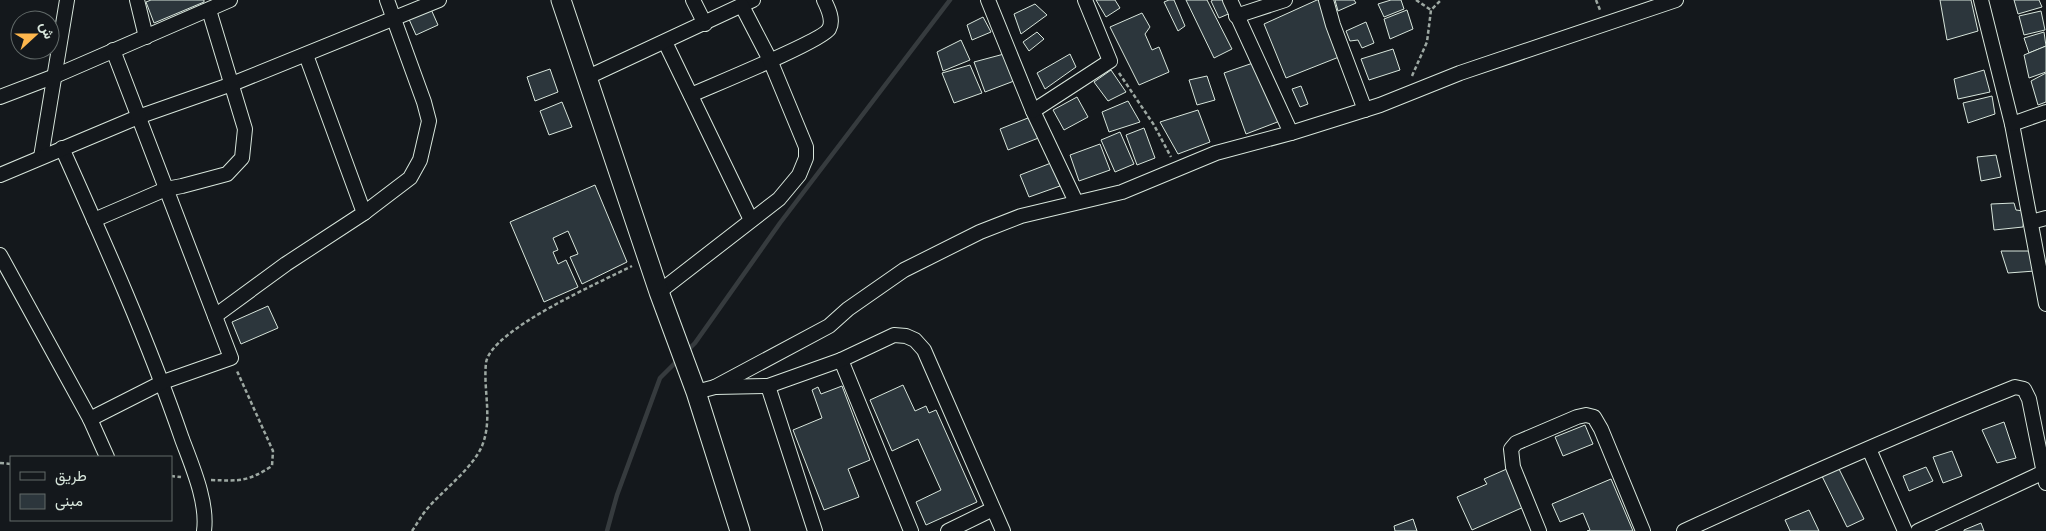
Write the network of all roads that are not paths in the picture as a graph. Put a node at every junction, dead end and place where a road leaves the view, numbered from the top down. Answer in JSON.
{"nodes":[{"id":1,"x":67,"y":0,"type":"edge"},
{"id":2,"x":137,"y":0,"type":"edge"},
{"id":3,"x":230,"y":0,"type":"edge"},
{"id":4,"x":387,"y":0,"type":"edge"},
{"id":5,"x":439,"y":0,"type":"edge"},
{"id":6,"x":561,"y":0,"type":"edge"},
{"id":7,"x":693,"y":0,"type":"edge"},
{"id":8,"x":824,"y":0,"type":"edge"},
{"id":9,"x":988,"y":0,"type":"edge"},
{"id":10,"x":1085,"y":0,"type":"edge"},
{"id":11,"x":1230,"y":0,"type":"edge"},
{"id":12,"x":1285,"y":0,"type":"edge"},
{"id":13,"x":1326,"y":0,"type":"edge"},
{"id":14,"x":1980,"y":0,"type":"edge"},
{"id":15,"x":1671,"y":1,"type":"edge"},
{"id":16,"x":748,"y":3,"type":"edge"},
{"id":17,"x":209,"y":10,"type":"junction"},
{"id":18,"x":1236,"y":16,"type":"junction"},
{"id":19,"x":393,"y":19,"type":"junction"},
{"id":20,"x":704,"y":24,"type":"junction"},
{"id":21,"x":146,"y":37,"type":"junction"},
{"id":22,"x":665,"y":42,"type":"junction"},
{"id":23,"x":113,"y":50,"type":"junction"},
{"id":24,"x":306,"y":55,"type":"junction"},
{"id":25,"x":770,"y":60,"type":"junction"},
{"id":26,"x":55,"y":76,"type":"junction"},
{"id":27,"x":588,"y":77,"type":"junction"},
{"id":28,"x":232,"y":84,"type":"junction"},
{"id":29,"x":691,"y":94,"type":"junction"},
{"id":30,"x":0,"y":97,"type":"edge"},
{"id":31,"x":1365,"y":110,"type":"junction"},
{"id":32,"x":1033,"y":111,"type":"junction"},
{"id":33,"x":2046,"y":112,"type":"edge"},
{"id":34,"x":138,"y":117,"type":"junction"},
{"id":35,"x":2012,"y":124,"type":"junction"},
{"id":36,"x":1291,"y":133,"type":"junction"},
{"id":37,"x":62,"y":148,"type":"junction"},
{"id":38,"x":41,"y":157,"type":"junction"},
{"id":39,"x":0,"y":174,"type":"edge"},
{"id":40,"x":166,"y":188,"type":"junction"},
{"id":41,"x":1076,"y":202,"type":"junction"},
{"id":42,"x":364,"y":213,"type":"junction"},
{"id":43,"x":2046,"y":218,"type":"edge"},
{"id":44,"x":94,"y":220,"type":"junction"},
{"id":45,"x":751,"y":220,"type":"junction"},
{"id":46,"x":2031,"y":222,"type":"junction"},
{"id":47,"x":0,"y":255,"type":"edge"},
{"id":48,"x":658,"y":292,"type":"junction"},
{"id":49,"x":2046,"y":304,"type":"edge"},
{"id":50,"x":215,"y":316,"type":"junction"},
{"id":51,"x":841,"y":360,"type":"junction"},
{"id":52,"x":163,"y":382,"type":"junction"},
{"id":53,"x":768,"y":386,"type":"junction"},
{"id":54,"x":715,"y":387,"type":"junction"},
{"id":55,"x":696,"y":392,"type":"junction"},
{"id":56,"x":90,"y":419,"type":"junction"},
{"id":57,"x":1869,"y":449,"type":"junction"},
{"id":58,"x":107,"y":456,"type":"edge"},
{"id":59,"x":2045,"y":475,"type":"edge"},
{"id":60,"x":993,"y":509,"type":"junction"},
{"id":61,"x":204,"y":531,"type":"edge"},
{"id":62,"x":740,"y":531,"type":"edge"},
{"id":63,"x":816,"y":531,"type":"edge"},
{"id":64,"x":911,"y":531,"type":"edge"},
{"id":65,"x":948,"y":531,"type":"edge"},
{"id":66,"x":1003,"y":531,"type":"edge"},
{"id":67,"x":1539,"y":531,"type":"edge"},
{"id":68,"x":1643,"y":531,"type":"edge"},
{"id":69,"x":1684,"y":531,"type":"edge"},
{"id":70,"x":1905,"y":531,"type":"edge"},
{"id":71,"x":1918,"y":531,"type":"edge"}],
"edges":[{"from":1,"to":26,"type":"street"},
{"from":2,"to":21,"type":"street"},
{"from":3,"to":17,"type":"street"},
{"from":4,"to":19,"type":"street"},
{"from":5,"to":19,"type":"street"},
{"from":6,"to":27,"type":"street"},
{"from":7,"to":20,"type":"street"},
{"from":8,"to":25,"type":"street"},
{"from":9,"to":32,"type":"street"},
{"from":10,"to":32,"type":"street"},
{"from":11,"to":18,"type":"street"},
{"from":12,"to":18,"type":"street"},
{"from":13,"to":31,"type":"street"},
{"from":14,"to":35,"type":"street"},
{"from":15,"to":31,"type":"street"},
{"from":16,"to":20,"type":"street"},
{"from":16,"to":25,"type":"street"},
{"from":17,"to":21,"type":"street"},
{"from":17,"to":28,"type":"street"},
{"from":18,"to":36,"type":"street"},
{"from":19,"to":24,"type":"street"},
{"from":19,"to":42,"type":"street"},
{"from":20,"to":22,"type":"street"},
{"from":21,"to":23,"type":"street"},
{"from":22,"to":27,"type":"street"},
{"from":22,"to":29,"type":"street"},
{"from":23,"to":26,"type":"street"},
{"from":23,"to":34,"type":"street"},
{"from":24,"to":28,"type":"street"},
{"from":24,"to":42,"type":"street"},
{"from":25,"to":29,"type":"street"},
{"from":25,"to":45,"type":"street"},
{"from":26,"to":30,"type":"street"},
{"from":26,"to":38,"type":"street"},
{"from":27,"to":48,"type":"street"},
{"from":28,"to":34,"type":"street"},
{"from":28,"to":40,"type":"street"},
{"from":29,"to":45,"type":"street"},
{"from":31,"to":36,"type":"street"},
{"from":32,"to":41,"type":"street"},
{"from":33,"to":35,"type":"street"},
{"from":34,"to":37,"type":"street"},
{"from":34,"to":40,"type":"street"},
{"from":35,"to":46,"type":"street"},
{"from":36,"to":41,"type":"street"},
{"from":37,"to":38,"type":"street"},
{"from":37,"to":44,"type":"street"},
{"from":38,"to":39,"type":"street"},
{"from":40,"to":44,"type":"street"},
{"from":40,"to":50,"type":"street"},
{"from":41,"to":54,"type":"street"},
{"from":42,"to":50,"type":"street"},
{"from":43,"to":46,"type":"street"},
{"from":44,"to":52,"type":"street"},
{"from":45,"to":48,"type":"street"},
{"from":46,"to":49,"type":"street"},
{"from":47,"to":56,"type":"street"},
{"from":48,"to":55,"type":"street"},
{"from":50,"to":52,"type":"street"},
{"from":51,"to":53,"type":"street"},
{"from":51,"to":60,"type":"street"},
{"from":51,"to":64,"type":"street"},
{"from":52,"to":56,"type":"street"},
{"from":52,"to":61,"type":"street"},
{"from":53,"to":54,"type":"street"},
{"from":53,"to":63,"type":"street"},
{"from":54,"to":55,"type":"street"},
{"from":55,"to":62,"type":"street"},
{"from":56,"to":58,"type":"street"},
{"from":57,"to":59,"type":"street"},
{"from":57,"to":69,"type":"street"},
{"from":57,"to":70,"type":"street"},
{"from":59,"to":71,"type":"street"},
{"from":60,"to":65,"type":"street"},
{"from":60,"to":66,"type":"street"},
{"from":67,"to":68,"type":"street"}]}
